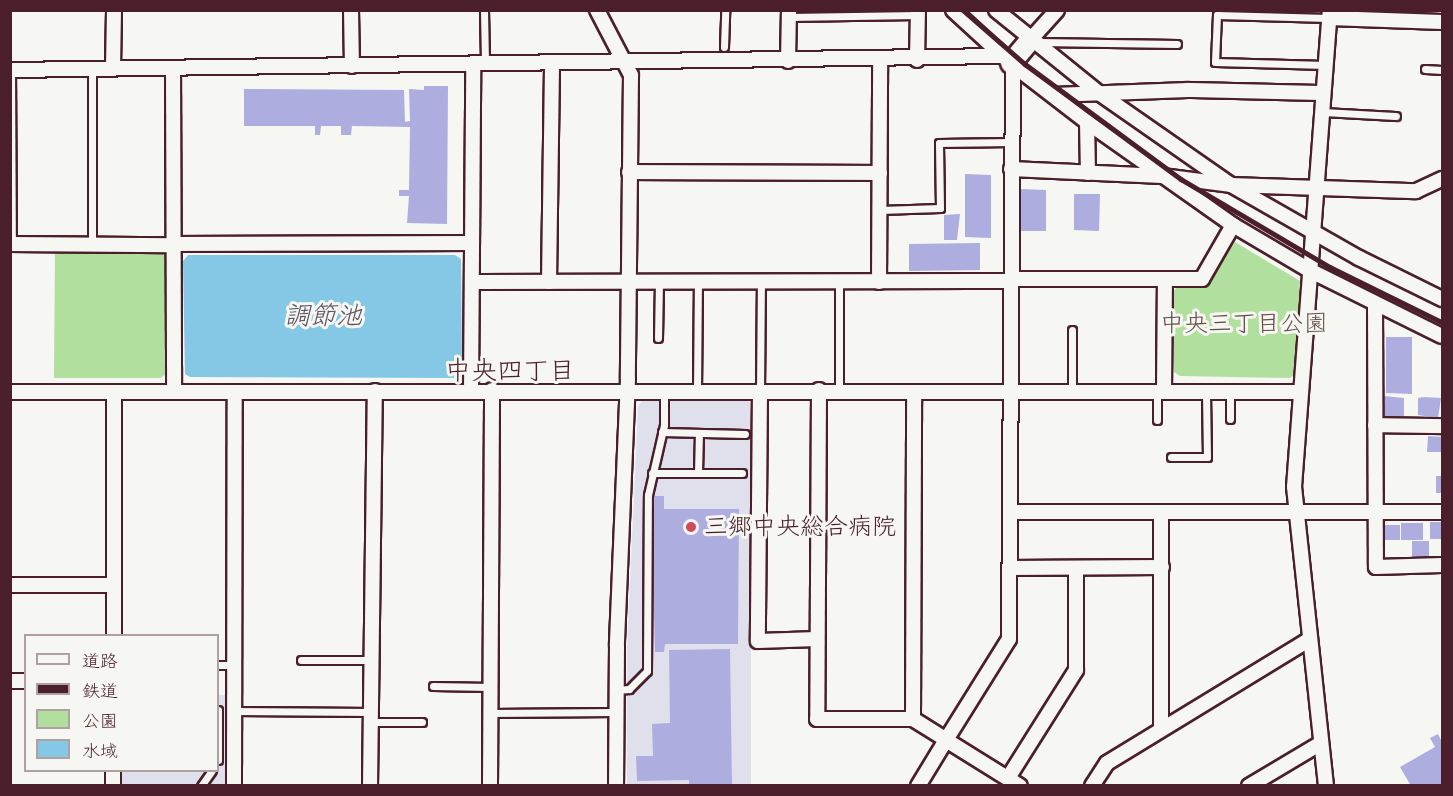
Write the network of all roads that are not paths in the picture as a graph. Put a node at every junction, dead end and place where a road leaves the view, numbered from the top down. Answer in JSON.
{"nodes":[{"id":1,"x":114,"y":10,"type":"edge"},
{"id":2,"x":351,"y":10,"type":"edge"},
{"id":3,"x":484,"y":10,"type":"edge"},
{"id":4,"x":597,"y":10,"type":"edge"},
{"id":5,"x":725,"y":10,"type":"edge"},
{"id":6,"x":953,"y":10,"type":"edge"},
{"id":7,"x":996,"y":10,"type":"edge"},
{"id":8,"x":1057,"y":10,"type":"edge"},
{"id":9,"x":918,"y":13,"type":"edge"},
{"id":10,"x":788,"y":14,"type":"edge"},
{"id":11,"x":1329,"y":14,"type":"edge"},
{"id":12,"x":1443,"y":22,"type":"edge"},
{"id":13,"x":1034,"y":40,"type":"junction"},
{"id":14,"x":1178,"y":44,"type":"dead end"},
{"id":15,"x":724,"y":47,"type":"dead end"},
{"id":16,"x":880,"y":60,"type":"junction"},
{"id":17,"x":917,"y":60,"type":"junction"},
{"id":18,"x":788,"y":61,"type":"junction"},
{"id":19,"x":1009,"y":62,"type":"junction"},
{"id":20,"x":628,"y":64,"type":"junction"},
{"id":21,"x":552,"y":65,"type":"junction"},
{"id":22,"x":1326,"y":65,"type":"junction"},
{"id":23,"x":352,"y":66,"type":"junction"},
{"id":24,"x":479,"y":66,"type":"junction"},
{"id":25,"x":92,"y":68,"type":"junction"},
{"id":26,"x":113,"y":68,"type":"junction"},
{"id":27,"x":173,"y":69,"type":"junction"},
{"id":28,"x":1425,"y":69,"type":"dead end"},
{"id":29,"x":11,"y":70,"type":"edge"},
{"id":30,"x":1443,"y":70,"type":"edge"},
{"id":31,"x":1099,"y":93,"type":"junction"},
{"id":32,"x":1323,"y":93,"type":"junction"},
{"id":33,"x":1053,"y":96,"type":"junction"},
{"id":34,"x":1322,"y":112,"type":"junction"},
{"id":35,"x":1396,"y":116,"type":"dead end"},
{"id":36,"x":1087,"y":122,"type":"junction"},
{"id":37,"x":1012,"y":142,"type":"junction"},
{"id":38,"x":1011,"y":169,"type":"junction"},
{"id":39,"x":629,"y":172,"type":"junction"},
{"id":40,"x":880,"y":172,"type":"junction"},
{"id":41,"x":1088,"y":173,"type":"junction"},
{"id":42,"x":1162,"y":176,"type":"junction"},
{"id":43,"x":1443,"y":179,"type":"edge"},
{"id":44,"x":1231,"y":185,"type":"junction"},
{"id":45,"x":1316,"y":187,"type":"junction"},
{"id":46,"x":880,"y":210,"type":"junction"},
{"id":47,"x":1233,"y":225,"type":"junction"},
{"id":48,"x":1314,"y":233,"type":"junction"},
{"id":49,"x":472,"y":243,"type":"junction"},
{"id":50,"x":11,"y":244,"type":"edge"},
{"id":51,"x":92,"y":245,"type":"junction"},
{"id":52,"x":173,"y":245,"type":"junction"},
{"id":53,"x":1309,"y":270,"type":"junction"},
{"id":54,"x":1165,"y":279,"type":"junction"},
{"id":55,"x":1011,"y":280,"type":"junction"},
{"id":56,"x":472,"y":282,"type":"junction"},
{"id":57,"x":549,"y":282,"type":"junction"},
{"id":58,"x":629,"y":282,"type":"junction"},
{"id":59,"x":659,"y":282,"type":"junction"},
{"id":60,"x":698,"y":282,"type":"junction"},
{"id":61,"x":761,"y":282,"type":"junction"},
{"id":62,"x":839,"y":282,"type":"junction"},
{"id":63,"x":879,"y":282,"type":"junction"},
{"id":64,"x":1443,"y":299,"type":"edge"},
{"id":65,"x":1375,"y":304,"type":"junction"},
{"id":66,"x":1072,"y":330,"type":"dead end"},
{"id":67,"x":1443,"y":336,"type":"edge"},
{"id":68,"x":658,"y":338,"type":"dead end"},
{"id":69,"x":492,"y":390,"type":"junction"},
{"id":70,"x":628,"y":390,"type":"junction"},
{"id":71,"x":819,"y":390,"type":"junction"},
{"id":72,"x":1161,"y":390,"type":"junction"},
{"id":73,"x":1206,"y":390,"type":"junction"},
{"id":74,"x":375,"y":391,"type":"junction"},
{"id":75,"x":664,"y":391,"type":"junction"},
{"id":76,"x":760,"y":391,"type":"junction"},
{"id":77,"x":1230,"y":391,"type":"junction"},
{"id":78,"x":10,"y":392,"type":"edge"},
{"id":79,"x":114,"y":392,"type":"junction"},
{"id":80,"x":174,"y":392,"type":"junction"},
{"id":81,"x":235,"y":392,"type":"junction"},
{"id":82,"x":471,"y":392,"type":"junction"},
{"id":83,"x":697,"y":392,"type":"junction"},
{"id":84,"x":839,"y":392,"type":"junction"},
{"id":85,"x":914,"y":392,"type":"junction"},
{"id":86,"x":1010,"y":392,"type":"junction"},
{"id":87,"x":1301,"y":392,"type":"junction"},
{"id":88,"x":1072,"y":393,"type":"junction"},
{"id":89,"x":1230,"y":419,"type":"dead end"},
{"id":90,"x":1157,"y":420,"type":"dead end"},
{"id":91,"x":1375,"y":425,"type":"junction"},
{"id":92,"x":1443,"y":426,"type":"edge"},
{"id":93,"x":662,"y":432,"type":"junction"},
{"id":94,"x":699,"y":433,"type":"junction"},
{"id":95,"x":745,"y":434,"type":"dead end"},
{"id":96,"x":1171,"y":457,"type":"dead end"},
{"id":97,"x":742,"y":472,"type":"dead end"},
{"id":98,"x":652,"y":473,"type":"junction"},
{"id":99,"x":698,"y":473,"type":"junction"},
{"id":100,"x":1010,"y":512,"type":"junction"},
{"id":101,"x":1161,"y":512,"type":"junction"},
{"id":102,"x":1296,"y":512,"type":"junction"},
{"id":103,"x":1443,"y":512,"type":"edge"},
{"id":104,"x":1375,"y":513,"type":"junction"},
{"id":105,"x":1443,"y":565,"type":"edge"},
{"id":106,"x":1162,"y":567,"type":"junction"},
{"id":107,"x":1010,"y":568,"type":"junction"},
{"id":108,"x":1076,"y":568,"type":"junction"},
{"id":109,"x":10,"y":585,"type":"edge"},
{"id":110,"x":114,"y":585,"type":"junction"},
{"id":111,"x":114,"y":634,"type":"edge"},
{"id":112,"x":817,"y":639,"type":"junction"},
{"id":113,"x":1310,"y":639,"type":"junction"},
{"id":114,"x":301,"y":660,"type":"dead end"},
{"id":115,"x":372,"y":660,"type":"junction"},
{"id":116,"x":219,"y":665,"type":"edge"},
{"id":117,"x":234,"y":665,"type":"junction"},
{"id":118,"x":433,"y":686,"type":"dead end"},
{"id":119,"x":490,"y":687,"type":"junction"},
{"id":120,"x":616,"y":690,"type":"junction"},
{"id":121,"x":234,"y":711,"type":"junction"},
{"id":122,"x":616,"y":712,"type":"junction"},
{"id":123,"x":490,"y":713,"type":"junction"},
{"id":124,"x":371,"y":717,"type":"junction"},
{"id":125,"x":913,"y":719,"type":"junction"},
{"id":126,"x":422,"y":722,"type":"dead end"},
{"id":127,"x":1161,"y":729,"type":"junction"},
{"id":128,"x":946,"y":740,"type":"junction"},
{"id":129,"x":1321,"y":743,"type":"junction"},
{"id":130,"x":211,"y":772,"type":"edge"},
{"id":131,"x":1014,"y":782,"type":"edge"},
{"id":132,"x":201,"y":786,"type":"edge"},
{"id":133,"x":234,"y":786,"type":"edge"},
{"id":134,"x":370,"y":786,"type":"edge"},
{"id":135,"x":490,"y":786,"type":"edge"},
{"id":136,"x":616,"y":786,"type":"edge"},
{"id":137,"x":918,"y":786,"type":"edge"},
{"id":138,"x":1092,"y":786,"type":"edge"},
{"id":139,"x":1249,"y":786,"type":"edge"},
{"id":140,"x":1326,"y":786,"type":"edge"}],
"edges":[{"from":1,"to":26,"type":"street"},
{"from":2,"to":23,"type":"street"},
{"from":3,"to":24,"type":"lane"},
{"from":4,"to":20,"type":"street"},
{"from":5,"to":15,"type":"lane"},
{"from":6,"to":19,"type":"street"},
{"from":7,"to":13,"type":"street"},
{"from":8,"to":13,"type":"street"},
{"from":9,"to":10,"type":"lane"},
{"from":9,"to":17,"type":"street"},
{"from":10,"to":18,"type":"street"},
{"from":11,"to":12,"type":"street"},
{"from":11,"to":22,"type":"street"},
{"from":11,"to":22,"type":"lane"},
{"from":13,"to":14,"type":"lane"},
{"from":13,"to":19,"type":"street"},
{"from":13,"to":31,"type":"street"},
{"from":16,"to":17,"type":"street"},
{"from":16,"to":18,"type":"street"},
{"from":16,"to":40,"type":"street"},
{"from":17,"to":19,"type":"street"},
{"from":18,"to":20,"type":"street"},
{"from":19,"to":33,"type":"street"},
{"from":19,"to":37,"type":"street"},
{"from":20,"to":21,"type":"street"},
{"from":20,"to":39,"type":"street"},
{"from":21,"to":24,"type":"street"},
{"from":21,"to":57,"type":"street"},
{"from":22,"to":32,"type":"street"},
{"from":23,"to":24,"type":"street"},
{"from":23,"to":27,"type":"street"},
{"from":24,"to":49,"type":"street"},
{"from":25,"to":26,"type":"street"},
{"from":25,"to":29,"type":"street"},
{"from":25,"to":51,"type":"lane"},
{"from":26,"to":27,"type":"street"},
{"from":27,"to":52,"type":"street"},
{"from":28,"to":30,"type":"lane"},
{"from":29,"to":50,"type":"lane"},
{"from":31,"to":32,"type":"street"},
{"from":31,"to":33,"type":"street"},
{"from":31,"to":44,"type":"street"},
{"from":32,"to":34,"type":"street"},
{"from":33,"to":36,"type":"street"},
{"from":34,"to":35,"type":"lane"},
{"from":34,"to":45,"type":"street"},
{"from":36,"to":41,"type":"street"},
{"from":36,"to":42,"type":"street"},
{"from":37,"to":38,"type":"street"},
{"from":37,"to":46,"type":"lane"},
{"from":38,"to":41,"type":"street"},
{"from":38,"to":55,"type":"street"},
{"from":39,"to":40,"type":"street"},
{"from":39,"to":58,"type":"street"},
{"from":40,"to":46,"type":"street"},
{"from":41,"to":42,"type":"street"},
{"from":42,"to":44,"type":"street"},
{"from":42,"to":47,"type":"street"},
{"from":43,"to":45,"type":"street"},
{"from":44,"to":45,"type":"street"},
{"from":44,"to":48,"type":"street"},
{"from":45,"to":48,"type":"street"},
{"from":46,"to":63,"type":"street"},
{"from":47,"to":53,"type":"street"},
{"from":47,"to":54,"type":"street"},
{"from":48,"to":53,"type":"street"},
{"from":48,"to":64,"type":"street"},
{"from":49,"to":52,"type":"street"},
{"from":49,"to":56,"type":"street"},
{"from":50,"to":51,"type":"street"},
{"from":51,"to":52,"type":"street"},
{"from":52,"to":80,"type":"street"},
{"from":53,"to":65,"type":"street"},
{"from":53,"to":87,"type":"street"},
{"from":54,"to":55,"type":"street"},
{"from":54,"to":72,"type":"street"},
{"from":55,"to":63,"type":"street"},
{"from":55,"to":86,"type":"street"},
{"from":56,"to":57,"type":"street"},
{"from":56,"to":82,"type":"street"},
{"from":57,"to":58,"type":"street"},
{"from":58,"to":59,"type":"street"},
{"from":58,"to":70,"type":"street"},
{"from":59,"to":60,"type":"street"},
{"from":59,"to":68,"type":"lane"},
{"from":60,"to":61,"type":"street"},
{"from":60,"to":83,"type":"lane"},
{"from":61,"to":62,"type":"street"},
{"from":61,"to":76,"type":"lane"},
{"from":62,"to":63,"type":"street"},
{"from":62,"to":84,"type":"lane"},
{"from":65,"to":67,"type":"street"},
{"from":65,"to":91,"type":"street"},
{"from":66,"to":88,"type":"lane"},
{"from":69,"to":70,"type":"street"},
{"from":69,"to":82,"type":"street"},
{"from":69,"to":119,"type":"street"},
{"from":70,"to":75,"type":"street"},
{"from":70,"to":120,"type":"street"},
{"from":71,"to":76,"type":"street"},
{"from":71,"to":84,"type":"street"},
{"from":71,"to":112,"type":"street"},
{"from":72,"to":73,"type":"street"},
{"from":72,"to":88,"type":"street"},
{"from":72,"to":90,"type":"lane"},
{"from":73,"to":77,"type":"street"},
{"from":73,"to":96,"type":"lane"},
{"from":74,"to":81,"type":"street"},
{"from":74,"to":82,"type":"street"},
{"from":74,"to":115,"type":"street"},
{"from":75,"to":83,"type":"street"},
{"from":75,"to":93,"type":"lane"},
{"from":76,"to":83,"type":"street"},
{"from":76,"to":112,"type":"street"},
{"from":77,"to":87,"type":"street"},
{"from":77,"to":89,"type":"lane"},
{"from":78,"to":79,"type":"street"},
{"from":79,"to":80,"type":"street"},
{"from":79,"to":110,"type":"street"},
{"from":80,"to":81,"type":"street"},
{"from":81,"to":117,"type":"street"},
{"from":84,"to":85,"type":"street"},
{"from":85,"to":86,"type":"street"},
{"from":85,"to":125,"type":"street"},
{"from":86,"to":88,"type":"street"},
{"from":86,"to":100,"type":"street"},
{"from":87,"to":102,"type":"street"},
{"from":91,"to":92,"type":"street"},
{"from":91,"to":104,"type":"street"},
{"from":93,"to":94,"type":"lane"},
{"from":93,"to":98,"type":"lane"},
{"from":94,"to":95,"type":"lane"},
{"from":94,"to":99,"type":"lane"},
{"from":97,"to":99,"type":"lane"},
{"from":98,"to":99,"type":"lane"},
{"from":98,"to":120,"type":"lane"},
{"from":100,"to":101,"type":"street"},
{"from":100,"to":107,"type":"street"},
{"from":101,"to":102,"type":"street"},
{"from":101,"to":106,"type":"street"},
{"from":102,"to":104,"type":"street"},
{"from":102,"to":113,"type":"street"},
{"from":103,"to":104,"type":"street"},
{"from":104,"to":105,"type":"street"},
{"from":106,"to":108,"type":"street"},
{"from":106,"to":127,"type":"street"},
{"from":107,"to":108,"type":"street"},
{"from":107,"to":128,"type":"street"},
{"from":108,"to":131,"type":"street"},
{"from":109,"to":110,"type":"street"},
{"from":110,"to":111,"type":"street"},
{"from":112,"to":125,"type":"street"},
{"from":113,"to":127,"type":"street"},
{"from":113,"to":129,"type":"street"},
{"from":114,"to":115,"type":"lane"},
{"from":115,"to":124,"type":"street"},
{"from":116,"to":117,"type":"lane"},
{"from":117,"to":121,"type":"street"},
{"from":118,"to":119,"type":"lane"},
{"from":119,"to":123,"type":"street"},
{"from":120,"to":122,"type":"street"},
{"from":121,"to":124,"type":"lane"},
{"from":121,"to":133,"type":"street"},
{"from":122,"to":123,"type":"lane"},
{"from":122,"to":136,"type":"street"},
{"from":123,"to":135,"type":"street"},
{"from":124,"to":126,"type":"lane"},
{"from":124,"to":134,"type":"street"},
{"from":125,"to":128,"type":"street"},
{"from":127,"to":138,"type":"street"},
{"from":128,"to":131,"type":"street"},
{"from":128,"to":137,"type":"street"},
{"from":129,"to":139,"type":"street"},
{"from":129,"to":140,"type":"street"},
{"from":130,"to":132,"type":"lane"}]}
